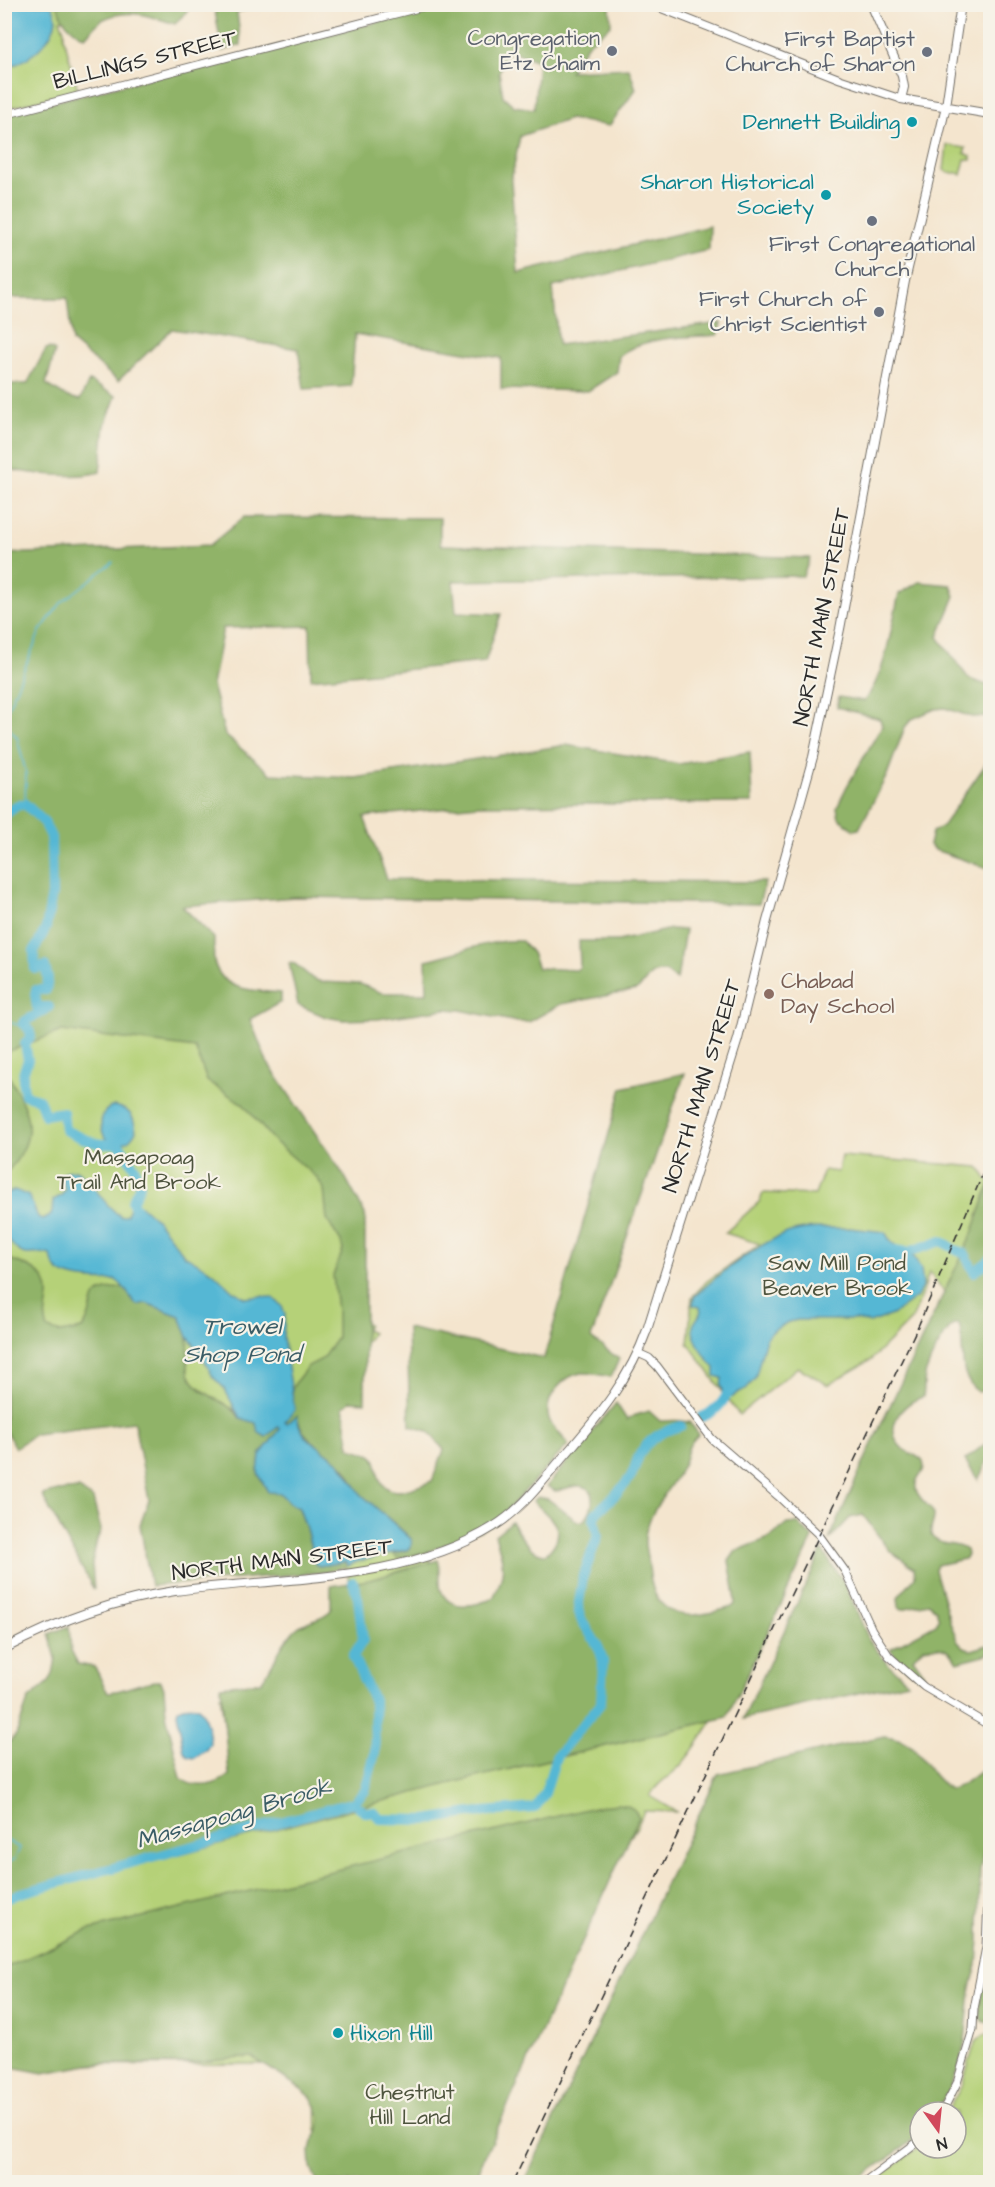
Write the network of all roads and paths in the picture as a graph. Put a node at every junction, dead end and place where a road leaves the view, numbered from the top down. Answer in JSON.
{"nodes":[{"id":1,"x":435,"y":4,"type":"edge"},
{"id":2,"x":650,"y":4,"type":"edge"},
{"id":3,"x":871,"y":4,"type":"edge"},
{"id":4,"x":961,"y":4,"type":"edge"},
{"id":5,"x":901,"y":99,"type":"junction"},
{"id":6,"x":945,"y":106,"type":"junction"},
{"id":7,"x":990,"y":114,"type":"edge"},
{"id":8,"x":4,"y":115,"type":"edge"},
{"id":9,"x":638,"y":1353,"type":"junction"},
{"id":10,"x":4,"y":1649,"type":"edge"},
{"id":11,"x":990,"y":1726,"type":"edge"},
{"id":12,"x":990,"y":1851,"type":"edge"},
{"id":13,"x":948,"y":2100,"type":"edge"},
{"id":14,"x":908,"y":2149,"type":"edge"},
{"id":15,"x":864,"y":2182,"type":"edge"}],
"edges":[{"from":1,"to":8,"type":"street","name":"BILLINGS STREET"},
{"from":2,"to":5,"type":"street"},
{"from":3,"to":5,"type":"main road"},
{"from":4,"to":6,"type":"main road","name":"NORTH MAIN STREET"},
{"from":5,"to":6,"type":"main road"},
{"from":6,"to":7,"type":"main road"},
{"from":6,"to":9,"type":"main road","name":"NORTH MAIN STREET"},
{"from":9,"to":10,"type":"main road","name":"NORTH MAIN STREET"},
{"from":9,"to":11,"type":"street"},
{"from":12,"to":13,"type":"street"},
{"from":14,"to":15,"type":"street"}]}
